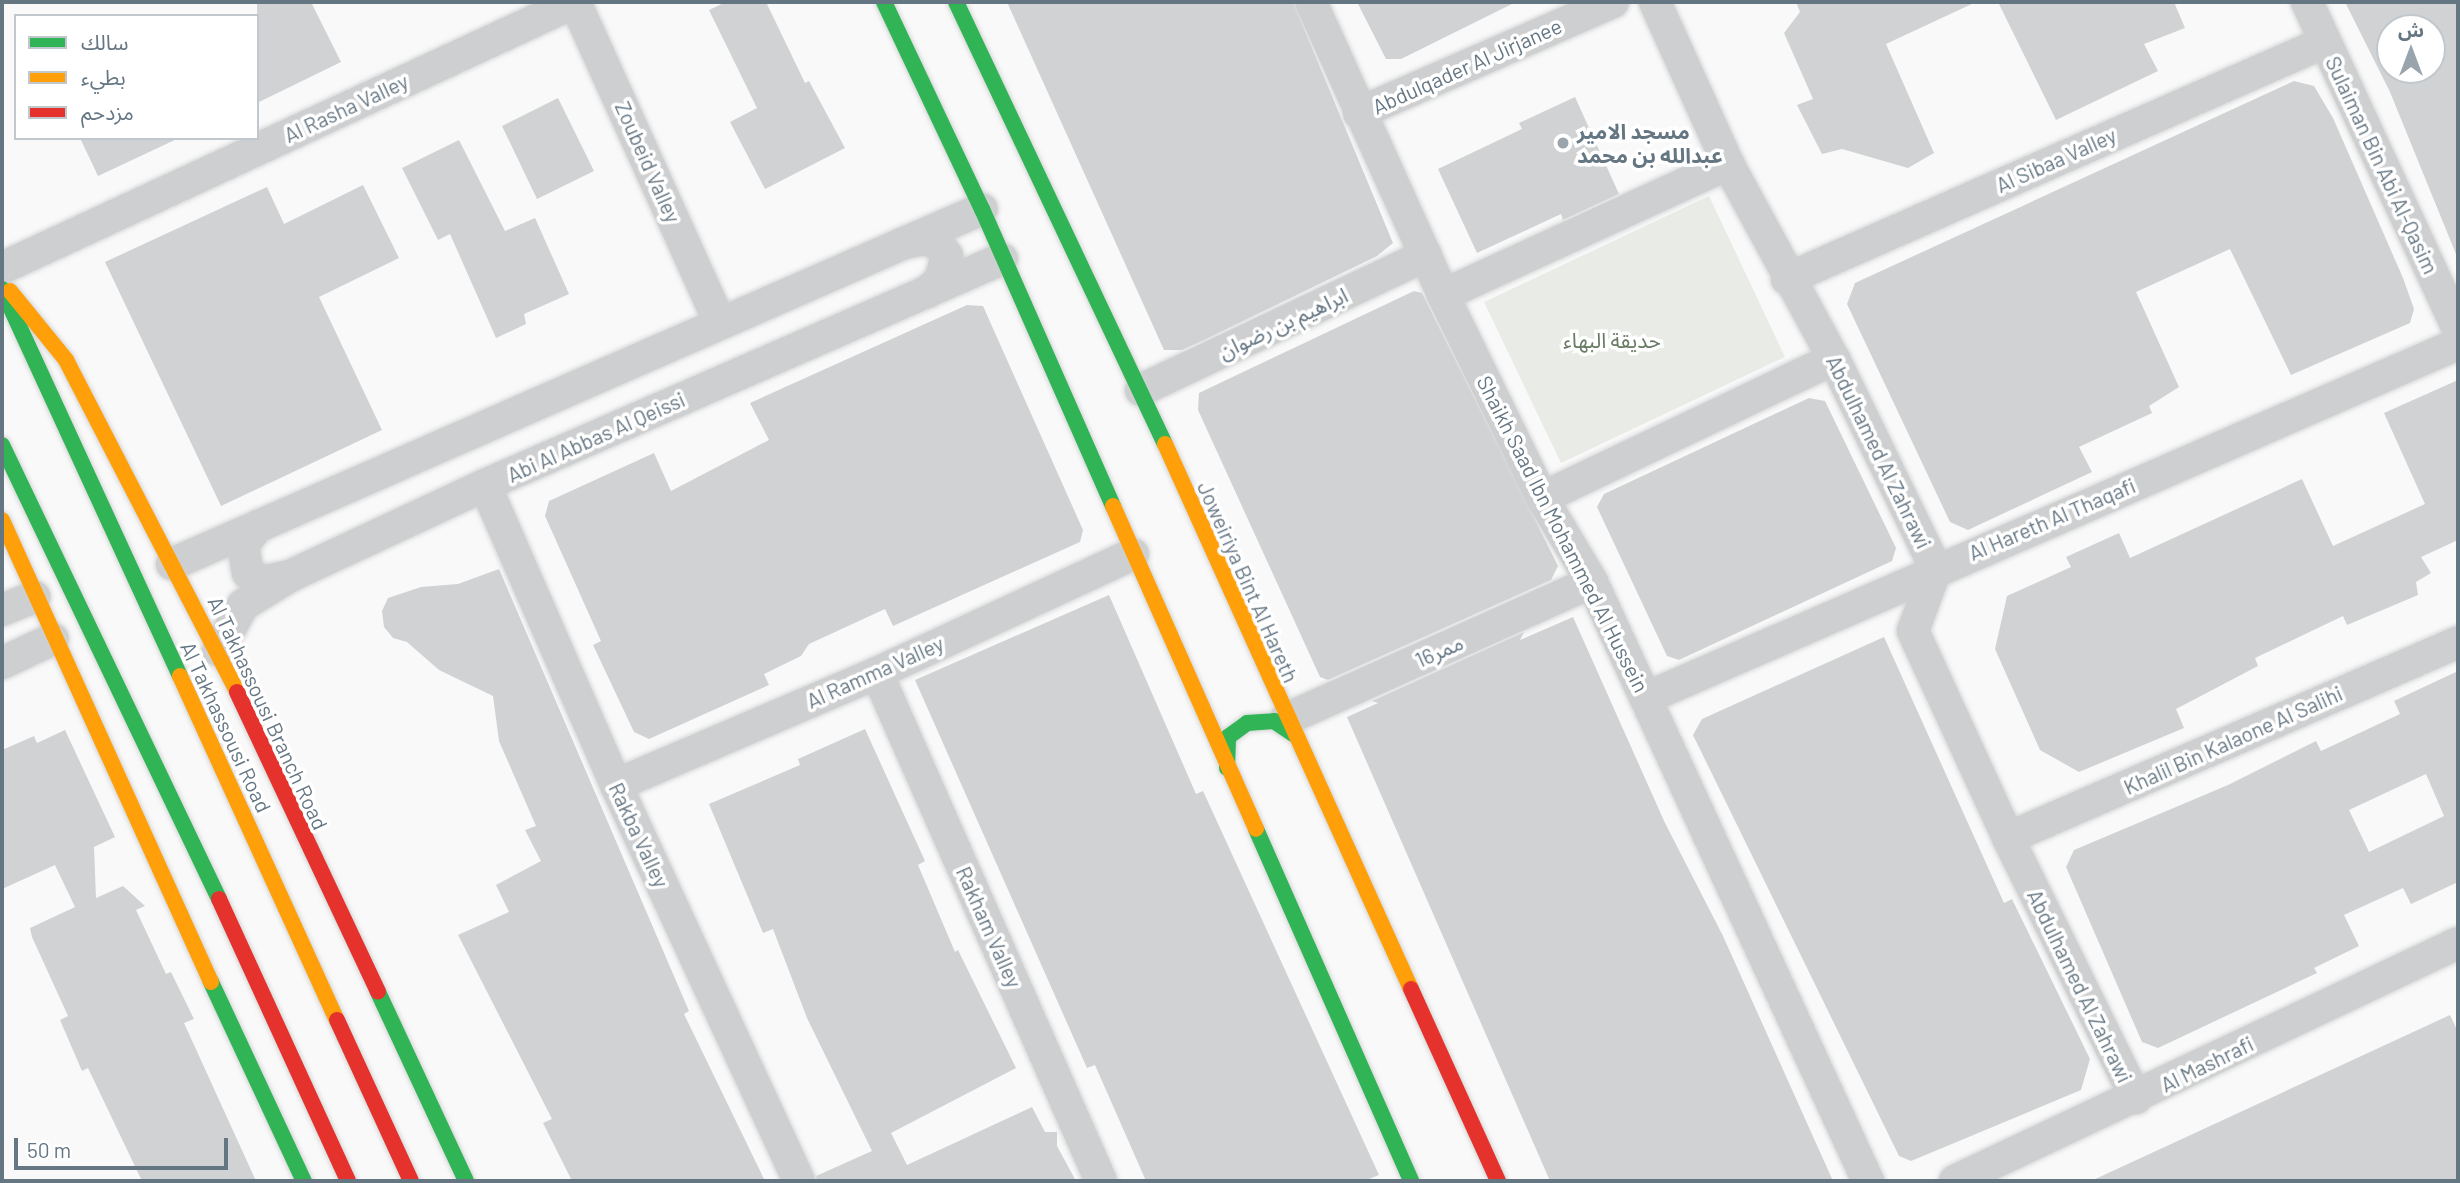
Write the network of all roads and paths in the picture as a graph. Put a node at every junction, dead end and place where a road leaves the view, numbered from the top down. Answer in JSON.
{"nodes":[{"id":1,"x":575,"y":2,"type":"edge"},
{"id":2,"x":884,"y":2,"type":"edge"},
{"id":3,"x":956,"y":2,"type":"edge"},
{"id":4,"x":1311,"y":2,"type":"edge"},
{"id":5,"x":1613,"y":2,"type":"edge"},
{"id":6,"x":1656,"y":2,"type":"edge"},
{"id":7,"x":2306,"y":2,"type":"edge"},
{"id":8,"x":2325,"y":42,"type":"junction"},
{"id":9,"x":1359,"y":113,"type":"junction"},
{"id":10,"x":1728,"y":164,"type":"junction"},
{"id":11,"x":982,"y":209,"type":"junction"},
{"id":12,"x":903,"y":243,"type":"junction"},
{"id":13,"x":1426,"y":255,"type":"junction"},
{"id":14,"x":1002,"y":259,"type":"junction"},
{"id":15,"x":2,"y":268,"type":"edge"},
{"id":16,"x":1787,"y":279,"type":"junction"},
{"id":17,"x":2,"y":281,"type":"edge"},
{"id":18,"x":2,"y":289,"type":"edge"},
{"id":19,"x":927,"y":292,"type":"junction"},
{"id":20,"x":1443,"y":295,"type":"junction"},
{"id":21,"x":720,"y":323,"type":"junction"},
{"id":22,"x":2458,"y":329,"type":"edge"},
{"id":23,"x":2458,"y":344,"type":"edge"},
{"id":24,"x":1834,"y":359,"type":"junction"},
{"id":25,"x":1141,"y":390,"type":"junction"},
{"id":26,"x":2,"y":445,"type":"edge"},
{"id":27,"x":485,"y":485,"type":"junction"},
{"id":28,"x":1542,"y":498,"type":"junction"},
{"id":29,"x":2,"y":520,"type":"edge"},
{"id":30,"x":258,"y":526,"type":"junction"},
{"id":31,"x":1133,"y":554,"type":"junction"},
{"id":32,"x":172,"y":564,"type":"junction"},
{"id":33,"x":1936,"y":569,"type":"junction"},
{"id":34,"x":290,"y":576,"type":"junction"},
{"id":35,"x":1592,"y":582,"type":"junction"},
{"id":36,"x":35,"y":597,"type":"junction"},
{"id":37,"x":2,"y":610,"type":"edge"},
{"id":38,"x":53,"y":639,"type":"junction"},
{"id":39,"x":2458,"y":642,"type":"edge"},
{"id":40,"x":218,"y":650,"type":"junction"},
{"id":41,"x":2,"y":663,"type":"edge"},
{"id":42,"x":1265,"y":671,"type":"junction"},
{"id":43,"x":877,"y":673,"type":"junction"},
{"id":44,"x":1257,"y":695,"type":"dead end"},
{"id":45,"x":1196,"y":697,"type":"junction"},
{"id":46,"x":1646,"y":698,"type":"junction"},
{"id":47,"x":1232,"y":713,"type":"dead end"},
{"id":48,"x":1290,"y":726,"type":"junction"},
{"id":49,"x":1227,"y":768,"type":"junction"},
{"id":50,"x":615,"y":785,"type":"junction"},
{"id":51,"x":2008,"y":838,"type":"junction"},
{"id":52,"x":2458,"y":943,"type":"edge"},
{"id":53,"x":2136,"y":1098,"type":"junction"},
{"id":54,"x":304,"y":1181,"type":"edge"},
{"id":55,"x":348,"y":1181,"type":"edge"},
{"id":56,"x":411,"y":1181,"type":"edge"},
{"id":57,"x":466,"y":1181,"type":"edge"},
{"id":58,"x":799,"y":1181,"type":"edge"},
{"id":59,"x":1101,"y":1181,"type":"edge"},
{"id":60,"x":1411,"y":1181,"type":"edge"},
{"id":61,"x":1498,"y":1181,"type":"edge"},
{"id":62,"x":1868,"y":1181,"type":"edge"},
{"id":63,"x":1955,"y":1181,"type":"edge"}],
"edges":[{"from":1,"to":15,"type":"street","name":"Al Rasha Valley"},
{"from":1,"to":21,"type":"street","name":"Zoubeid Valley"},
{"from":2,"to":11,"type":"street"},
{"from":3,"to":25,"type":"street","name":"Joweiriya Bint Al Hareth"},
{"from":4,"to":9,"type":"street","name":"Shaikh Saad Ibn Mohammed Al Hussein"},
{"from":5,"to":9,"type":"street","name":"Abdulqader Al Jirjanee"},
{"from":6,"to":10,"type":"street","name":"Abdulhamed Al Zahrawi"},
{"from":7,"to":8,"type":"street","name":"Sulaiman Bin Abi Al-Qasim"},
{"from":8,"to":16,"type":"street","name":"Al Sibaa Valley"},
{"from":8,"to":22,"type":"street","name":"Sulaiman Bin Abi Al-Qasim"},
{"from":9,"to":13,"type":"street","name":"Shaikh Saad Ibn Mohammed Al Hussein"},
{"from":10,"to":16,"type":"street","name":"Abdulhamed Al Zahrawi"},
{"from":10,"to":20,"type":"street"},
{"from":11,"to":12,"type":"street"},
{"from":11,"to":14,"type":"street"},
{"from":12,"to":19,"type":"street"},
{"from":12,"to":21,"type":"street"},
{"from":13,"to":20,"type":"street","name":"Shaikh Saad Ibn Mohammed Al Hussein"},
{"from":13,"to":25,"type":"street","name":"ابراهيم بن رضوان"},
{"from":14,"to":19,"type":"street","name":"Abi Al Abbas Al Qeissi"},
{"from":14,"to":31,"type":"street"},
{"from":16,"to":24,"type":"street","name":"Abdulhamed Al Zahrawi"},
{"from":17,"to":32,"type":"street","name":"Al Takhassousi Branch Road"},
{"from":18,"to":56,"type":"street","name":"Al Takhassousi Road"},
{"from":19,"to":27,"type":"street","name":"Abi Al Abbas Al Qeissi"},
{"from":20,"to":28,"type":"street","name":"Shaikh Saad Ibn Mohammed Al Hussein"},
{"from":21,"to":30,"type":"street"},
{"from":23,"to":33,"type":"street","name":"Al Hareth Al Thaqafi"},
{"from":24,"to":28,"type":"street"},
{"from":24,"to":33,"type":"street","name":"Abdulhamed Al Zahrawi"},
{"from":25,"to":42,"type":"street","name":"Joweiriya Bint Al Hareth"},
{"from":26,"to":55,"type":"street"},
{"from":27,"to":34,"type":"street","name":"Abi Al Abbas Al Qeissi"},
{"from":27,"to":50,"type":"street","name":"Rakba Valley"},
{"from":28,"to":35,"type":"street","name":"Shaikh Saad Ibn Mohammed Al Hussein"},
{"from":29,"to":36,"type":"street"},
{"from":30,"to":32,"type":"street"},
{"from":30,"to":34,"type":"street"},
{"from":31,"to":43,"type":"street","name":"Al Ramma Valley"},
{"from":31,"to":45,"type":"street"},
{"from":32,"to":40,"type":"street","name":"Al Takhassousi Branch Road"},
{"from":33,"to":46,"type":"street","name":"Al Hareth Al Thaqafi"},
{"from":33,"to":51,"type":"street","name":"Abdulhamed Al Zahrawi"},
{"from":34,"to":40,"type":"street","name":"Abi Al Abbas Al Qeissi"},
{"from":35,"to":46,"type":"street","name":"Shaikh Saad Ibn Mohammed Al Hussein"},
{"from":35,"to":48,"type":"street","name":"ممر16"},
{"from":36,"to":37,"type":"street"},
{"from":36,"to":38,"type":"street"},
{"from":38,"to":41,"type":"street"},
{"from":38,"to":54,"type":"street"},
{"from":39,"to":51,"type":"street","name":"Khalil Bin Kalaone Al Salihi"},
{"from":40,"to":57,"type":"street","name":"Al Takhassousi Branch Road"},
{"from":42,"to":44,"type":"street"},
{"from":42,"to":48,"type":"street","name":"Joweiriya Bint Al Hareth"},
{"from":43,"to":50,"type":"street","name":"Al Ramma Valley"},
{"from":43,"to":59,"type":"street","name":"Rakham Valley"},
{"from":45,"to":47,"type":"street"},
{"from":45,"to":49,"type":"street"},
{"from":46,"to":62,"type":"street","name":"Shaikh Saad Ibn Mohammed Al Hussein"},
{"from":48,"to":49,"type":"street"},
{"from":48,"to":61,"type":"street","name":"Joweiriya Bint Al Hareth"},
{"from":49,"to":60,"type":"street"},
{"from":50,"to":58,"type":"street","name":"Rakba Valley"},
{"from":51,"to":53,"type":"street","name":"Abdulhamed Al Zahrawi"},
{"from":52,"to":53,"type":"street","name":"Al Mashrafi"},
{"from":53,"to":63,"type":"street","name":"Al Mashrafi"}]}
